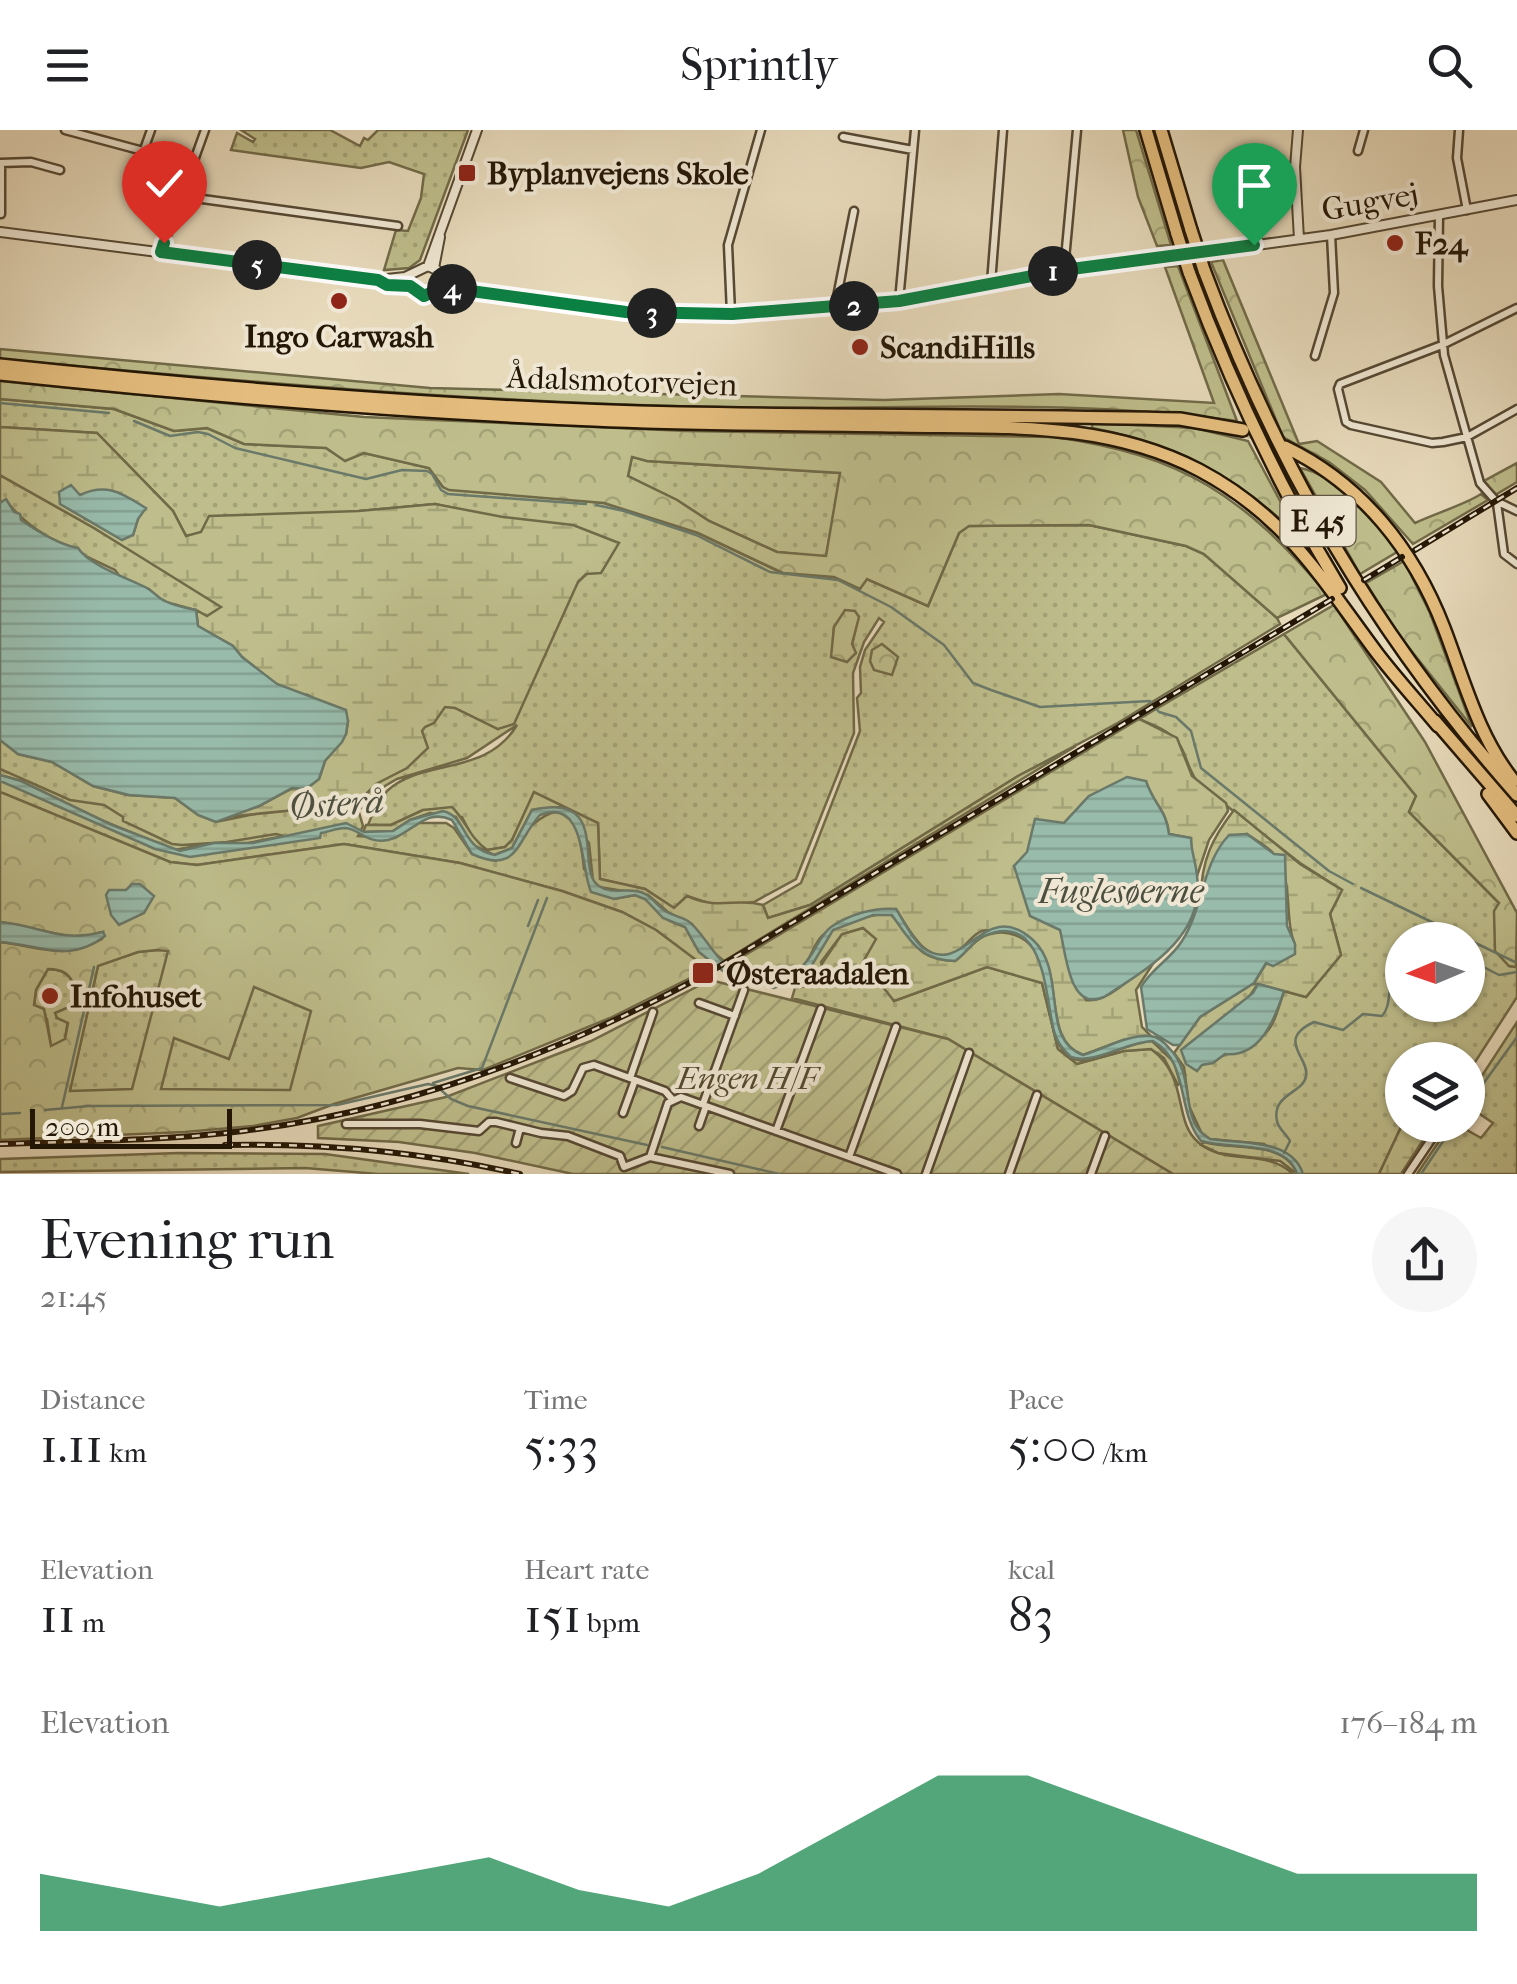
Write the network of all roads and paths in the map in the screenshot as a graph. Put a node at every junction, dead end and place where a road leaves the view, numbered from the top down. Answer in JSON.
{"nodes":[{"id":1,"x":65,"y":130,"type":"edge"},
{"id":2,"x":151,"y":130,"type":"edge"},
{"id":3,"x":205,"y":130,"type":"edge"},
{"id":4,"x":477,"y":130,"type":"edge"},
{"id":5,"x":762,"y":130,"type":"edge"},
{"id":6,"x":915,"y":130,"type":"edge"},
{"id":7,"x":1004,"y":130,"type":"edge"},
{"id":8,"x":1077,"y":130,"type":"edge"},
{"id":9,"x":1146,"y":130,"type":"edge"},
{"id":10,"x":1161,"y":130,"type":"edge"},
{"id":11,"x":1298,"y":130,"type":"edge"},
{"id":12,"x":1364,"y":130,"type":"edge"},
{"id":13,"x":1460,"y":130,"type":"edge"},
{"id":14,"x":843,"y":137,"type":"dead end"},
{"id":15,"x":913,"y":150,"type":"junction"},
{"id":16,"x":144,"y":151,"type":"junction"},
{"id":17,"x":1358,"y":151,"type":"dead end"},
{"id":18,"x":1,"y":163,"type":"edge"},
{"id":19,"x":60,"y":170,"type":"dead end"},
{"id":20,"x":182,"y":197,"type":"junction"},
{"id":21,"x":1517,"y":200,"type":"edge"},
{"id":22,"x":1467,"y":210,"type":"junction"},
{"id":23,"x":854,"y":211,"type":"dead end"},
{"id":24,"x":1,"y":214,"type":"edge"},
{"id":25,"x":1438,"y":215,"type":"junction"},
{"id":26,"x":398,"y":226,"type":"dead end"},
{"id":27,"x":0,"y":232,"type":"edge"},
{"id":28,"x":1331,"y":234,"type":"junction"},
{"id":29,"x":1299,"y":240,"type":"junction"},
{"id":30,"x":161,"y":252,"type":"junction"},
{"id":31,"x":431,"y":267,"type":"junction"},
{"id":32,"x":1064,"y":270,"type":"junction"},
{"id":33,"x":414,"y":273,"type":"junction"},
{"id":34,"x":378,"y":280,"type":"junction"},
{"id":35,"x":991,"y":283,"type":"junction"},
{"id":36,"x":440,"y":284,"type":"junction"},
{"id":37,"x":414,"y":289,"type":"junction"},
{"id":38,"x":899,"y":301,"type":"junction"},
{"id":39,"x":836,"y":307,"type":"junction"},
{"id":40,"x":1517,"y":308,"type":"edge"},
{"id":41,"x":732,"y":314,"type":"junction"},
{"id":42,"x":1442,"y":345,"type":"junction"},
{"id":43,"x":1316,"y":356,"type":"dead end"},
{"id":44,"x":0,"y":365,"type":"edge"},
{"id":45,"x":0,"y":374,"type":"edge"},
{"id":46,"x":1517,"y":409,"type":"edge"},
{"id":47,"x":1243,"y":430,"type":"tunnel mouth"},
{"id":48,"x":1467,"y":437,"type":"junction"},
{"id":49,"x":1286,"y":447,"type":"tunnel mouth"},
{"id":50,"x":1496,"y":500,"type":"junction"},
{"id":51,"x":1517,"y":512,"type":"edge"},
{"id":52,"x":1517,"y":564,"type":"edge"},
{"id":53,"x":1440,"y":728,"type":"junction"},
{"id":54,"x":1517,"y":784,"type":"edge"},
{"id":55,"x":1517,"y":795,"type":"edge"},
{"id":56,"x":1517,"y":816,"type":"edge"},
{"id":57,"x":1517,"y":833,"type":"edge"},
{"id":58,"x":744,"y":990,"type":"dead end"},
{"id":59,"x":700,"y":1003,"type":"dead end"},
{"id":60,"x":820,"y":1008,"type":"dead end"},
{"id":61,"x":653,"y":1012,"type":"dead end"},
{"id":62,"x":735,"y":1016,"type":"junction"},
{"id":63,"x":896,"y":1027,"type":"dead end"},
{"id":64,"x":970,"y":1053,"type":"dead end"},
{"id":65,"x":510,"y":1078,"type":"dead end"},
{"id":66,"x":632,"y":1079,"type":"junction"},
{"id":67,"x":1037,"y":1095,"type":"dead end"},
{"id":68,"x":672,"y":1099,"type":"junction"},
{"id":69,"x":705,"y":1105,"type":"junction"},
{"id":70,"x":624,"y":1113,"type":"dead end"},
{"id":71,"x":346,"y":1124,"type":"dead end"},
{"id":72,"x":699,"y":1126,"type":"dead end"},
{"id":73,"x":520,"y":1128,"type":"junction"},
{"id":74,"x":776,"y":1130,"type":"junction"},
{"id":75,"x":1105,"y":1136,"type":"dead end"},
{"id":76,"x":1429,"y":1142,"type":"edge"},
{"id":77,"x":516,"y":1143,"type":"dead end"},
{"id":78,"x":650,"y":1157,"type":"junction"},
{"id":79,"x":850,"y":1157,"type":"junction"},
{"id":80,"x":730,"y":1174,"type":"edge"},
{"id":81,"x":897,"y":1174,"type":"edge"},
{"id":82,"x":926,"y":1174,"type":"edge"},
{"id":83,"x":1009,"y":1174,"type":"edge"},
{"id":84,"x":1092,"y":1174,"type":"edge"},
{"id":85,"x":1408,"y":1174,"type":"edge"}],
"edges":[{"from":1,"to":16,"type":"street"},
{"from":2,"to":16,"type":"street"},
{"from":3,"to":20,"type":"street"},
{"from":4,"to":31,"type":"street"},
{"from":5,"to":41,"type":"street"},
{"from":6,"to":15,"type":"street"},
{"from":7,"to":35,"type":"street"},
{"from":8,"to":32,"type":"street"},
{"from":9,"to":53,"type":"highway","number":"E 45","bridge":true},
{"from":10,"to":55,"type":"highway","number":"E 45","bridge":true},
{"from":11,"to":29,"type":"street"},
{"from":12,"to":17,"type":"street"},
{"from":13,"to":22,"type":"street"},
{"from":14,"to":15,"type":"street"},
{"from":15,"to":38,"type":"street"},
{"from":16,"to":20,"type":"street"},
{"from":18,"to":19,"type":"street"},
{"from":18,"to":24,"type":"street"},
{"from":20,"to":26,"type":"street"},
{"from":20,"to":30,"type":"street"},
{"from":21,"to":22,"type":"street","name":"Gugvej"},
{"from":22,"to":25,"type":"street","name":"Gugvej"},
{"from":23,"to":39,"type":"street"},
{"from":25,"to":28,"type":"street","name":"Gugvej"},
{"from":25,"to":42,"type":"street"},
{"from":27,"to":30,"type":"street"},
{"from":28,"to":29,"type":"street","name":"Gugvej"},
{"from":28,"to":43,"type":"street"},
{"from":29,"to":32,"type":"street","name":"Gugvej"},
{"from":30,"to":34,"type":"street"},
{"from":31,"to":33,"type":"street"},
{"from":31,"to":36,"type":"street"},
{"from":32,"to":35,"type":"street","name":"Gugvej"},
{"from":33,"to":34,"type":"street"},
{"from":33,"to":37,"type":"street"},
{"from":34,"to":37,"type":"street"},
{"from":35,"to":38,"type":"street","name":"Gugvej"},
{"from":36,"to":37,"type":"street"},
{"from":36,"to":41,"type":"street","name":"Gugvej"},
{"from":38,"to":39,"type":"street","name":"Gugvej"},
{"from":39,"to":41,"type":"street","name":"Gugvej"},
{"from":40,"to":42,"type":"street"},
{"from":42,"to":48,"type":"street"},
{"from":42,"to":48,"type":"street"},
{"from":44,"to":47,"type":"highway","name":"Ådalsmotorvejen"},
{"from":45,"to":53,"type":"highway","name":"Ådalsmotorvejen"},
{"from":46,"to":48,"type":"street"},
{"from":48,"to":50,"type":"street"},
{"from":49,"to":54,"type":"highway"},
{"from":50,"to":51,"type":"street"},
{"from":50,"to":52,"type":"street"},
{"from":53,"to":56,"type":"highway","number":"E 45"},
{"from":53,"to":57,"type":"highway"},
{"from":58,"to":62,"type":"street"},
{"from":59,"to":62,"type":"street"},
{"from":60,"to":74,"type":"street"},
{"from":61,"to":66,"type":"street"},
{"from":62,"to":69,"type":"street"},
{"from":63,"to":79,"type":"street"},
{"from":64,"to":82,"type":"street"},
{"from":65,"to":66,"type":"street"},
{"from":66,"to":68,"type":"street"},
{"from":66,"to":70,"type":"street"},
{"from":67,"to":83,"type":"street"},
{"from":68,"to":69,"type":"street"},
{"from":68,"to":78,"type":"street"},
{"from":69,"to":72,"type":"street"},
{"from":69,"to":74,"type":"street"},
{"from":71,"to":73,"type":"street"},
{"from":73,"to":77,"type":"street"},
{"from":73,"to":78,"type":"street"},
{"from":74,"to":79,"type":"street"},
{"from":75,"to":84,"type":"street"},
{"from":76,"to":85,"type":"street"},
{"from":78,"to":80,"type":"street"},
{"from":79,"to":81,"type":"street"}]}
